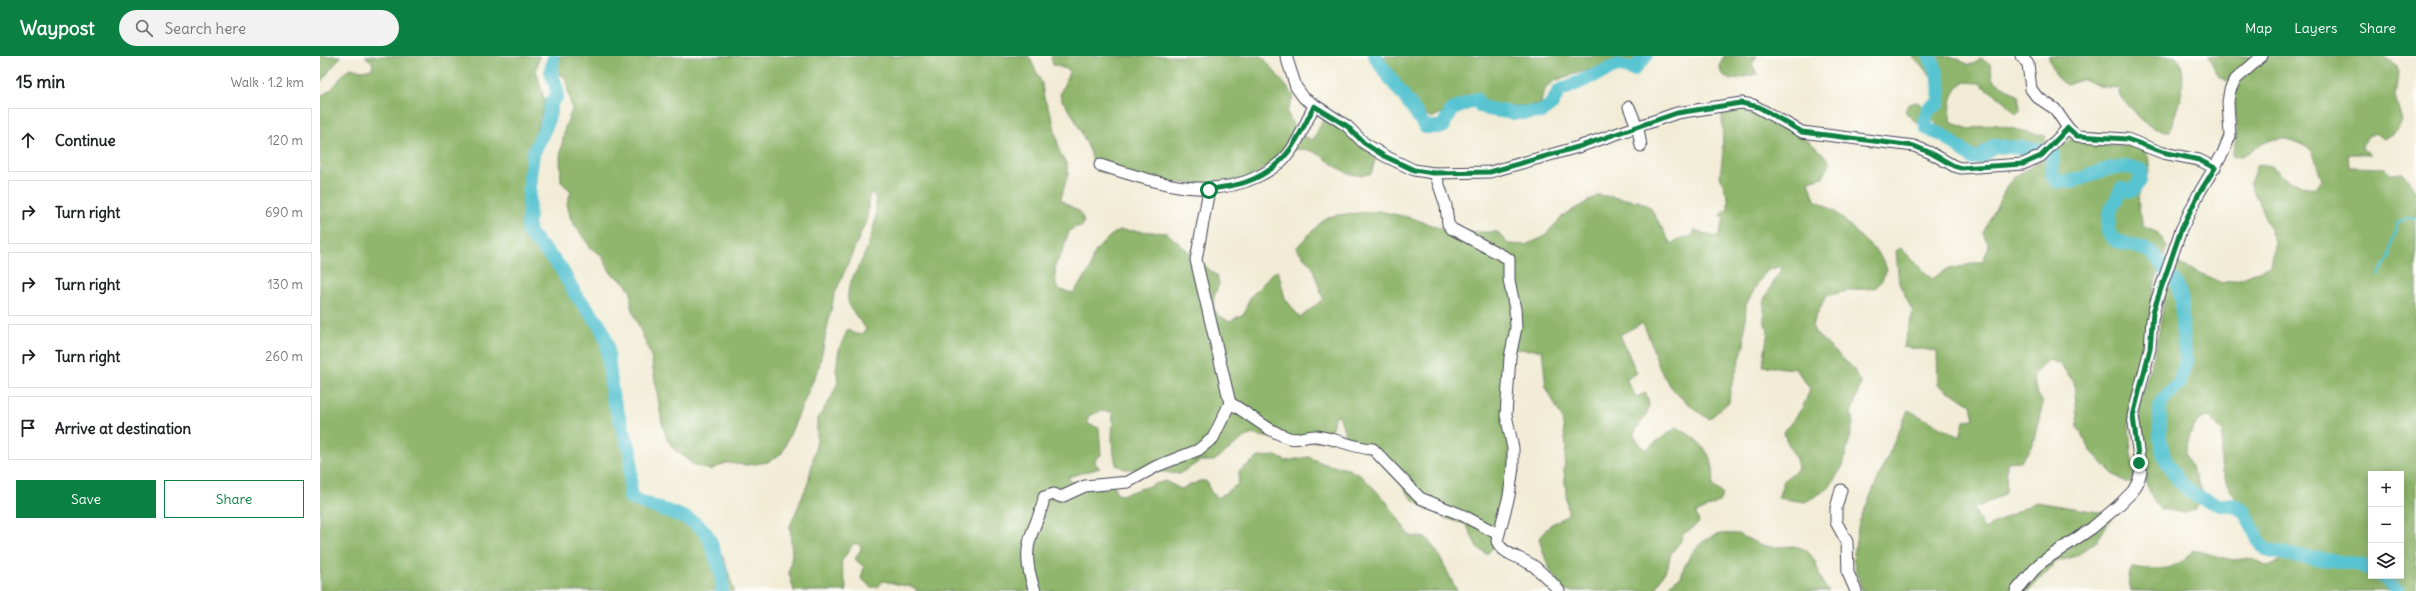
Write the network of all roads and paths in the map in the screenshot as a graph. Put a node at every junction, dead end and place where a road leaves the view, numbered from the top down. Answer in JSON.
{"nodes":[{"id":1,"x":1286,"y":56,"type":"edge"},
{"id":2,"x":2021,"y":56,"type":"edge"},
{"id":3,"x":2262,"y":56,"type":"edge"},
{"id":4,"x":1314,"y":106,"type":"junction"},
{"id":5,"x":1629,"y":107,"type":"dead end"},
{"id":6,"x":1637,"y":126,"type":"junction"},
{"id":7,"x":2068,"y":128,"type":"junction"},
{"id":8,"x":1641,"y":146,"type":"dead end"},
{"id":9,"x":1100,"y":165,"type":"dead end"},
{"id":10,"x":2215,"y":168,"type":"junction"},
{"id":11,"x":1435,"y":173,"type":"junction"},
{"id":12,"x":1209,"y":190,"type":"junction"},
{"id":13,"x":1230,"y":403,"type":"junction"},
{"id":14,"x":1841,"y":490,"type":"dead end"},
{"id":15,"x":1498,"y":534,"type":"junction"},
{"id":16,"x":1035,"y":591,"type":"edge"},
{"id":17,"x":1559,"y":591,"type":"edge"},
{"id":18,"x":1856,"y":591,"type":"edge"},
{"id":19,"x":2016,"y":591,"type":"edge"}],
"edges":[{"from":1,"to":4,"type":"street"},
{"from":2,"to":7,"type":"street"},
{"from":3,"to":10,"type":"street"},
{"from":4,"to":11,"type":"street"},
{"from":4,"to":12,"type":"street"},
{"from":5,"to":6,"type":"street"},
{"from":6,"to":7,"type":"street"},
{"from":6,"to":8,"type":"street"},
{"from":6,"to":11,"type":"street"},
{"from":7,"to":10,"type":"street"},
{"from":9,"to":12,"type":"street"},
{"from":10,"to":19,"type":"street"},
{"from":11,"to":15,"type":"street"},
{"from":12,"to":13,"type":"street"},
{"from":13,"to":15,"type":"street"},
{"from":13,"to":16,"type":"street"},
{"from":14,"to":18,"type":"street"},
{"from":15,"to":17,"type":"street"}]}
